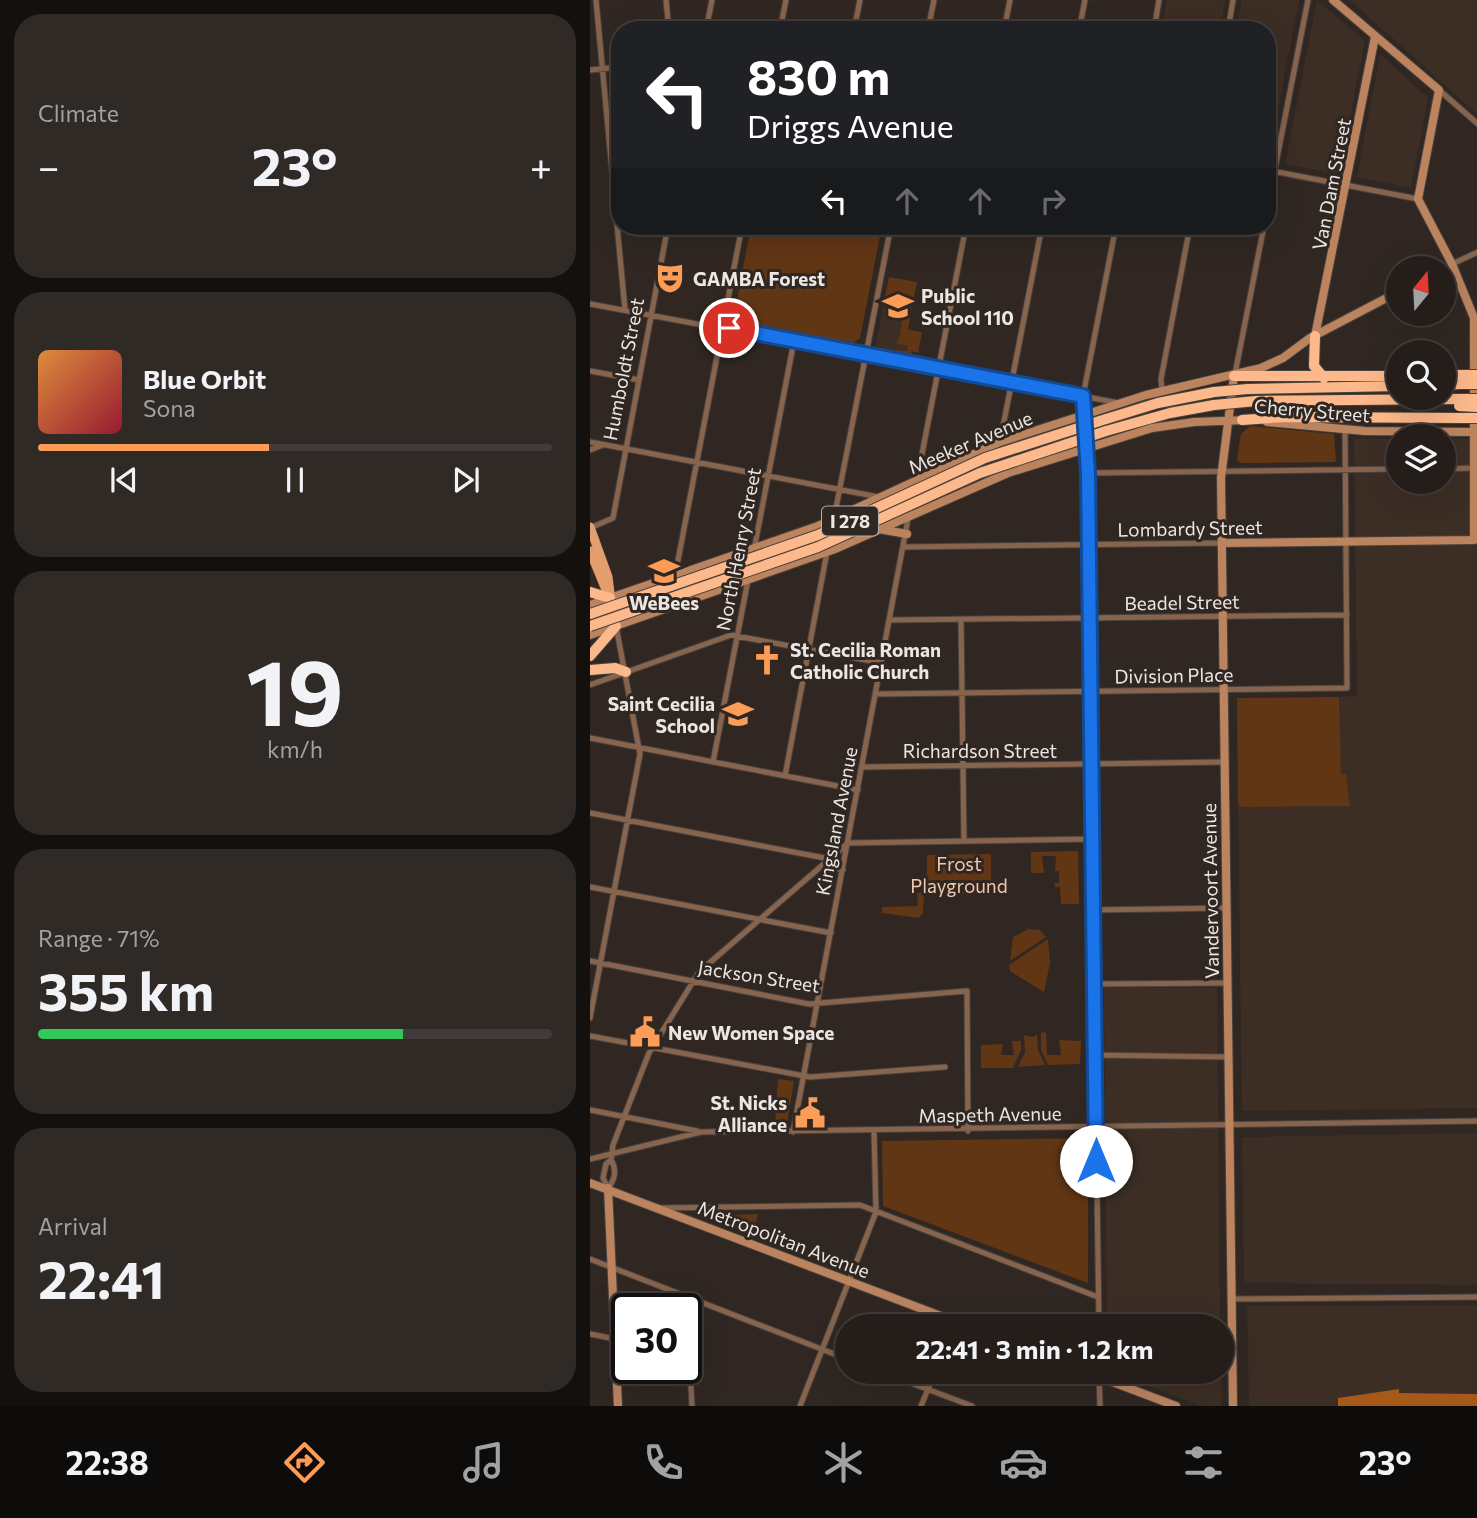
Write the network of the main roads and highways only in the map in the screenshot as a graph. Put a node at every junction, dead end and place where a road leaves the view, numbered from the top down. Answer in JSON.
{"nodes":[{"id":1,"x":1333,"y":0,"type":"edge"},
{"id":2,"x":1375,"y":37,"type":"junction"},
{"id":3,"x":1443,"y":256,"type":"edge"},
{"id":4,"x":1456,"y":282,"type":"edge"},
{"id":5,"x":1386,"y":298,"type":"edge"},
{"id":6,"x":1476,"y":318,"type":"edge"},
{"id":7,"x":1315,"y":336,"type":"junction"},
{"id":8,"x":1477,"y":375,"type":"edge"},
{"id":9,"x":1234,"y":376,"type":"junction"},
{"id":10,"x":1386,"y":376,"type":"edge"},
{"id":11,"x":1324,"y":378,"type":"junction"},
{"id":12,"x":1456,"y":379,"type":"edge"},
{"id":13,"x":1459,"y":380,"type":"junction"},
{"id":14,"x":1456,"y":381,"type":"edge"},
{"id":15,"x":1477,"y":384,"type":"edge"},
{"id":16,"x":1386,"y":386,"type":"edge"},
{"id":17,"x":1477,"y":399,"type":"edge"},
{"id":18,"x":1477,"y":407,"type":"edge"},
{"id":19,"x":1459,"y":408,"type":"junction"},
{"id":20,"x":1477,"y":418,"type":"edge"},
{"id":21,"x":1229,"y":420,"type":"junction"},
{"id":22,"x":1242,"y":420,"type":"junction"},
{"id":23,"x":1106,"y":425,"type":"junction"},
{"id":24,"x":1475,"y":432,"type":"edge"},
{"id":25,"x":590,"y":527,"type":"edge"},
{"id":26,"x":879,"y":529,"type":"junction"},
{"id":27,"x":907,"y":534,"type":"road end"},
{"id":28,"x":1475,"y":542,"type":"edge"},
{"id":29,"x":1222,"y":544,"type":"junction"},
{"id":30,"x":590,"y":551,"type":"edge"},
{"id":31,"x":590,"y":592,"type":"edge"},
{"id":32,"x":610,"y":598,"type":"junction"},
{"id":33,"x":590,"y":605,"type":"edge"},
{"id":34,"x":590,"y":614,"type":"edge"},
{"id":35,"x":590,"y":626,"type":"edge"},
{"id":36,"x":616,"y":626,"type":"junction"},
{"id":37,"x":590,"y":635,"type":"edge"},
{"id":38,"x":590,"y":656,"type":"edge"},
{"id":39,"x":590,"y":670,"type":"edge"},
{"id":40,"x":626,"y":672,"type":"road end"},
{"id":41,"x":590,"y":1183,"type":"edge"},
{"id":42,"x":608,"y":1188,"type":"junction"},
{"id":43,"x":929,"y":1314,"type":"edge"},
{"id":44,"x":1121,"y":1384,"type":"edge"},
{"id":45,"x":618,"y":1406,"type":"edge"},
{"id":46,"x":1176,"y":1406,"type":"edge"},
{"id":47,"x":1233,"y":1406,"type":"edge"}],
"edges":[{"from":1,"to":2,"type":"main road"},
{"from":2,"to":3,"type":"main road"},
{"from":2,"to":7,"type":"main road","name":"Van Dam Street"},
{"from":4,"to":6,"type":"main road"},
{"from":5,"to":7,"type":"main road","name":"Meeker Avenue"},
{"from":6,"to":24,"type":"main road"},
{"from":7,"to":9,"type":"main road","name":"Meeker Avenue"},
{"from":7,"to":11,"type":"highway"},
{"from":8,"to":13,"type":"highway","bridge":true},
{"from":9,"to":11,"type":"highway"},
{"from":9,"to":21,"type":"main road","name":"Vandervoort Avenue"},
{"from":9,"to":32,"type":"main road","name":"Meeker Avenue"},
{"from":10,"to":11,"type":"highway"},
{"from":12,"to":13,"type":"highway"},
{"from":13,"to":14,"type":"highway"},
{"from":13,"to":15,"type":"highway","bridge":true},
{"from":16,"to":23,"type":"highway","number":"I 278","bridge":true},
{"from":17,"to":19,"type":"highway","number":"I 278","bridge":true},
{"from":18,"to":19,"type":"highway","number":"I 278","bridge":true},
{"from":19,"to":20,"type":"highway","bridge":true},
{"from":19,"to":22,"type":"highway"},
{"from":19,"to":23,"type":"highway","number":"I 278","bridge":true},
{"from":21,"to":22,"type":"main road","name":"Cherry Street"},
{"from":21,"to":26,"type":"main road"},
{"from":21,"to":29,"type":"main road","name":"Vandervoort Avenue"},
{"from":22,"to":24,"type":"main road","name":"Cherry Street"},
{"from":23,"to":34,"type":"highway","number":"I 278","bridge":true},
{"from":23,"to":35,"type":"highway","number":"I 278","bridge":true},
{"from":24,"to":28,"type":"main road"},
{"from":25,"to":32,"type":"main road"},
{"from":26,"to":27,"type":"main road"},
{"from":26,"to":36,"type":"main road"},
{"from":28,"to":29,"type":"main road","name":"Lombardy Street"},
{"from":29,"to":47,"type":"main road","name":"Vandervoort Avenue"},
{"from":30,"to":32,"type":"main road"},
{"from":31,"to":32,"type":"highway"},
{"from":32,"to":33,"type":"main road","name":"Meeker Avenue"},
{"from":32,"to":36,"type":"main road"},
{"from":36,"to":37,"type":"main road"},
{"from":36,"to":38,"type":"highway"},
{"from":39,"to":40,"type":"highway"},
{"from":41,"to":42,"type":"main road","name":"Metropolitan Avenue"},
{"from":42,"to":43,"type":"main road","name":"Metropolitan Avenue"},
{"from":42,"to":45,"type":"main road"},
{"from":44,"to":46,"type":"main road"}]}
